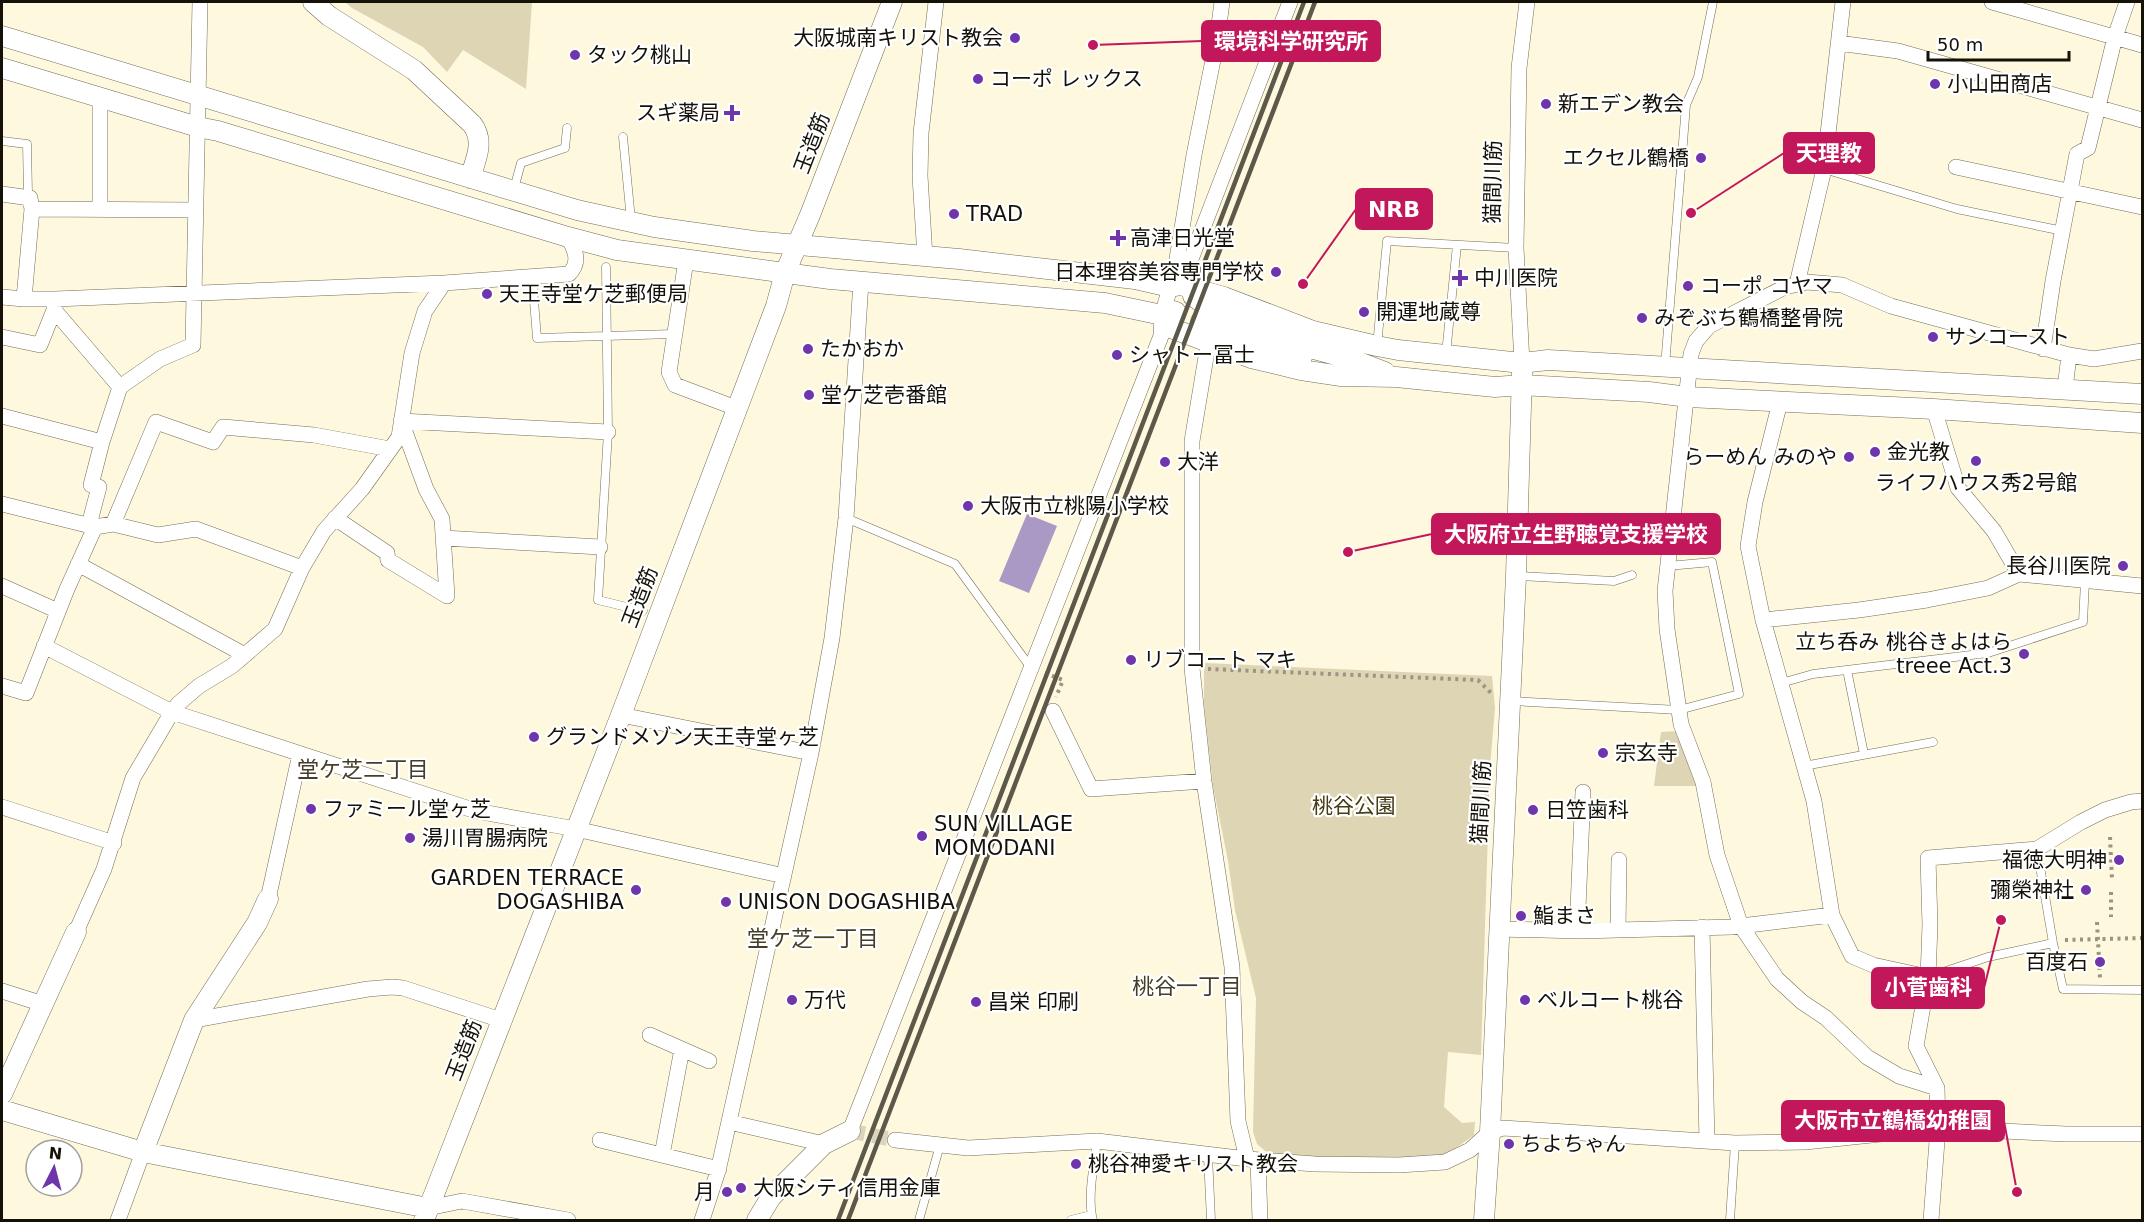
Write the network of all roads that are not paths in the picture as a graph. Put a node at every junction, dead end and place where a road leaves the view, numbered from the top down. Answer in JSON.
{"nodes":[{"id":1,"x":200,"y":2,"type":"edge"},
{"id":2,"x":313,"y":2,"type":"edge"},
{"id":3,"x":892,"y":2,"type":"edge"},
{"id":4,"x":936,"y":2,"type":"edge"},
{"id":5,"x":1222,"y":2,"type":"edge"},
{"id":6,"x":1290,"y":2,"type":"edge"},
{"id":7,"x":1527,"y":2,"type":"edge"},
{"id":8,"x":1713,"y":2,"type":"edge"},
{"id":9,"x":1843,"y":2,"type":"edge"},
{"id":10,"x":1992,"y":2,"type":"edge"},
{"id":11,"x":2127,"y":2,"type":"edge"},
{"id":12,"x":2,"y":36,"type":"edge"},
{"id":13,"x":2115,"y":37,"type":"junction"},
{"id":14,"x":1838,"y":43,"type":"junction"},
{"id":15,"x":2142,"y":45,"type":"edge"},
{"id":16,"x":2,"y":68,"type":"edge"},
{"id":17,"x":197,"y":96,"type":"junction"},
{"id":18,"x":100,"y":97,"type":"junction"},
{"id":19,"x":2098,"y":108,"type":"junction"},
{"id":20,"x":2142,"y":120,"type":"edge"},
{"id":21,"x":198,"y":128,"type":"junction"},
{"id":22,"x":567,"y":128,"type":"dead end"},
{"id":23,"x":623,"y":137,"type":"dead end"},
{"id":24,"x":2,"y":141,"type":"edge"},
{"id":25,"x":1956,"y":167,"type":"dead end"},
{"id":26,"x":1824,"y":169,"type":"junction"},
{"id":27,"x":470,"y":178,"type":"junction"},
{"id":28,"x":513,"y":190,"type":"junction"},
{"id":29,"x":2071,"y":190,"type":"junction"},
{"id":30,"x":2,"y":194,"type":"edge"},
{"id":31,"x":31,"y":203,"type":"junction"},
{"id":32,"x":2142,"y":207,"type":"edge"},
{"id":33,"x":99,"y":209,"type":"junction"},
{"id":34,"x":194,"y":210,"type":"junction"},
{"id":35,"x":631,"y":221,"type":"junction"},
{"id":36,"x":2063,"y":231,"type":"junction"},
{"id":37,"x":568,"y":237,"type":"junction"},
{"id":38,"x":796,"y":244,"type":"junction"},
{"id":39,"x":1457,"y":245,"type":"junction"},
{"id":40,"x":1516,"y":248,"type":"junction"},
{"id":41,"x":925,"y":257,"type":"junction"},
{"id":42,"x":686,"y":260,"type":"junction"},
{"id":43,"x":606,"y":267,"type":"dead end"},
{"id":44,"x":784,"y":273,"type":"junction"},
{"id":45,"x":532,"y":276,"type":"junction"},
{"id":46,"x":861,"y":281,"type":"junction"},
{"id":47,"x":444,"y":283,"type":"junction"},
{"id":48,"x":1797,"y":284,"type":"junction"},
{"id":49,"x":1176,"y":286,"type":"junction"},
{"id":50,"x":193,"y":292,"type":"junction"},
{"id":51,"x":2,"y":297,"type":"edge"},
{"id":52,"x":24,"y":299,"type":"junction"},
{"id":53,"x":55,"y":305,"type":"junction"},
{"id":54,"x":1169,"y":314,"type":"junction"},
{"id":55,"x":1213,"y":319,"type":"junction"},
{"id":56,"x":674,"y":334,"type":"junction"},
{"id":57,"x":606,"y":336,"type":"junction"},
{"id":58,"x":2,"y":337,"type":"edge"},
{"id":59,"x":1377,"y":346,"type":"junction"},
{"id":60,"x":2043,"y":349,"type":"junction"},
{"id":61,"x":2142,"y":351,"type":"edge"},
{"id":62,"x":1446,"y":355,"type":"junction"},
{"id":63,"x":2069,"y":355,"type":"junction"},
{"id":64,"x":1522,"y":363,"type":"junction"},
{"id":65,"x":1665,"y":366,"type":"junction"},
{"id":66,"x":1690,"y":369,"type":"junction"},
{"id":67,"x":1396,"y":376,"type":"junction"},
{"id":68,"x":1522,"y":385,"type":"junction"},
{"id":69,"x":120,"y":387,"type":"junction"},
{"id":70,"x":2065,"y":389,"type":"junction"},
{"id":71,"x":2142,"y":394,"type":"edge"},
{"id":72,"x":1688,"y":398,"type":"junction"},
{"id":73,"x":1780,"y":402,"type":"junction"},
{"id":74,"x":736,"y":408,"type":"junction"},
{"id":75,"x":1934,"y":409,"type":"junction"},
{"id":76,"x":2,"y":416,"type":"edge"},
{"id":77,"x":401,"y":421,"type":"junction"},
{"id":78,"x":2142,"y":423,"type":"edge"},
{"id":79,"x":608,"y":432,"type":"junction"},
{"id":80,"x":102,"y":442,"type":"junction"},
{"id":81,"x":390,"y":449,"type":"junction"},
{"id":82,"x":2,"y":504,"type":"edge"},
{"id":83,"x":846,"y":518,"type":"junction"},
{"id":84,"x":335,"y":519,"type":"junction"},
{"id":85,"x":113,"y":524,"type":"junction"},
{"id":86,"x":92,"y":526,"type":"junction"},
{"id":87,"x":443,"y":538,"type":"junction"},
{"id":88,"x":600,"y":547,"type":"junction"},
{"id":89,"x":78,"y":564,"type":"junction"},
{"id":90,"x":1668,"y":566,"type":"junction"},
{"id":91,"x":302,"y":568,"type":"junction"},
{"id":92,"x":2019,"y":574,"type":"junction"},
{"id":93,"x":1516,"y":576,"type":"junction"},
{"id":94,"x":1632,"y":576,"type":"dead end"},
{"id":95,"x":2085,"y":581,"type":"junction"},
{"id":96,"x":2,"y":586,"type":"edge"},
{"id":97,"x":2142,"y":586,"type":"edge"},
{"id":98,"x":58,"y":611,"type":"junction"},
{"id":99,"x":643,"y":611,"type":"dead end"},
{"id":100,"x":1763,"y":620,"type":"junction"},
{"id":101,"x":44,"y":646,"type":"junction"},
{"id":102,"x":246,"y":655,"type":"junction"},
{"id":103,"x":1031,"y":668,"type":"junction"},
{"id":104,"x":1847,"y":670,"type":"junction"},
{"id":105,"x":1781,"y":683,"type":"junction"},
{"id":106,"x":2,"y":686,"type":"edge"},
{"id":107,"x":1510,"y":698,"type":"junction"},
{"id":108,"x":1679,"y":710,"type":"junction"},
{"id":109,"x":1053,"y":711,"type":"road end"},
{"id":110,"x":172,"y":712,"type":"junction"},
{"id":111,"x":621,"y":715,"type":"junction"},
{"id":112,"x":1933,"y":742,"type":"dead end"},
{"id":113,"x":811,"y":753,"type":"junction"},
{"id":114,"x":300,"y":754,"type":"junction"},
{"id":115,"x":1864,"y":754,"type":"junction"},
{"id":116,"x":1804,"y":766,"type":"junction"},
{"id":117,"x":1204,"y":781,"type":"junction"},
{"id":118,"x":1583,"y":792,"type":"dead end"},
{"id":119,"x":2142,"y":801,"type":"edge"},
{"id":120,"x":2,"y":807,"type":"edge"},
{"id":121,"x":576,"y":829,"type":"junction"},
{"id":122,"x":114,"y":843,"type":"junction"},
{"id":123,"x":2037,"y":849,"type":"junction"},
{"id":124,"x":1619,"y":860,"type":"dead end"},
{"id":125,"x":784,"y":876,"type":"junction"},
{"id":126,"x":268,"y":899,"type":"joint"},
{"id":127,"x":1832,"y":915,"type":"junction"},
{"id":128,"x":1741,"y":926,"type":"junction"},
{"id":129,"x":1702,"y":927,"type":"junction"},
{"id":130,"x":1499,"y":929,"type":"junction"},
{"id":131,"x":1618,"y":930,"type":"junction"},
{"id":132,"x":1577,"y":931,"type":"junction"},
{"id":133,"x":76,"y":932,"type":"joint"},
{"id":134,"x":2053,"y":943,"type":"junction"},
{"id":135,"x":1928,"y":977,"type":"junction"},
{"id":136,"x":2,"y":990,"type":"edge"},
{"id":137,"x":2142,"y":990,"type":"edge"},
{"id":138,"x":43,"y":1004,"type":"junction"},
{"id":139,"x":194,"y":1020,"type":"junction"},
{"id":140,"x":501,"y":1020,"type":"junction"},
{"id":141,"x":650,"y":1035,"type":"dead end"},
{"id":142,"x":682,"y":1049,"type":"junction"},
{"id":143,"x":709,"y":1061,"type":"dead end"},
{"id":144,"x":1937,"y":1088,"type":"junction"},
{"id":145,"x":2,"y":1094,"type":"edge"},
{"id":146,"x":2,"y":1110,"type":"edge"},
{"id":147,"x":729,"y":1122,"type":"junction"},
{"id":148,"x":1938,"y":1128,"type":"junction"},
{"id":149,"x":850,"y":1131,"type":"joint"},
{"id":150,"x":1490,"y":1132,"type":"junction"},
{"id":151,"x":2142,"y":1134,"type":"edge"},
{"id":152,"x":600,"y":1140,"type":"dead end"},
{"id":153,"x":895,"y":1140,"type":"tunnel mouth"},
{"id":154,"x":1097,"y":1141,"type":"junction"},
{"id":155,"x":1707,"y":1141,"type":"junction"},
{"id":156,"x":1735,"y":1143,"type":"junction"},
{"id":157,"x":824,"y":1144,"type":"junction"},
{"id":158,"x":940,"y":1146,"type":"junction"},
{"id":159,"x":143,"y":1152,"type":"junction"},
{"id":160,"x":662,"y":1155,"type":"junction"},
{"id":161,"x":1208,"y":1156,"type":"junction"},
{"id":162,"x":1253,"y":1160,"type":"junction"},
{"id":163,"x":719,"y":1169,"type":"junction"},
{"id":164,"x":424,"y":1216,"type":"edge"},
{"id":165,"x":1092,"y":1218,"type":"edge"},
{"id":166,"x":118,"y":1221,"type":"edge"},
{"id":167,"x":568,"y":1221,"type":"edge"},
{"id":168,"x":702,"y":1221,"type":"edge"},
{"id":169,"x":757,"y":1221,"type":"edge"},
{"id":170,"x":919,"y":1221,"type":"edge"},
{"id":171,"x":1071,"y":1221,"type":"edge"},
{"id":172,"x":1211,"y":1221,"type":"edge"},
{"id":173,"x":1260,"y":1221,"type":"edge"},
{"id":174,"x":1484,"y":1221,"type":"edge"},
{"id":175,"x":1730,"y":1221,"type":"edge"},
{"id":176,"x":1931,"y":1221,"type":"edge"}],
"edges":[{"from":1,"to":17,"type":"street"},
{"from":2,"to":27,"type":"street"},
{"from":3,"to":38,"type":"street","name":"玉造筋"},
{"from":4,"to":41,"type":"street"},
{"from":5,"to":49,"type":"street"},
{"from":6,"to":49,"type":"street"},
{"from":7,"to":40,"type":"street","name":"猫間川筋"},
{"from":8,"to":65,"type":"lane"},
{"from":9,"to":14,"type":"street"},
{"from":10,"to":13,"type":"street"},
{"from":11,"to":13,"type":"street"},
{"from":12,"to":17,"type":"street"},
{"from":13,"to":15,"type":"street"},
{"from":13,"to":19,"type":"street"},
{"from":14,"to":19,"type":"street"},
{"from":14,"to":26,"type":"street"},
{"from":16,"to":18,"type":"street"},
{"from":17,"to":21,"type":"street"},
{"from":17,"to":27,"type":"street"},
{"from":18,"to":21,"type":"street"},
{"from":18,"to":33,"type":"street"},
{"from":19,"to":20,"type":"street"},
{"from":19,"to":29,"type":"street"},
{"from":21,"to":34,"type":"street"},
{"from":21,"to":37,"type":"street"},
{"from":22,"to":28,"type":"lane"},
{"from":23,"to":35,"type":"lane"},
{"from":24,"to":31,"type":"lane"},
{"from":25,"to":29,"type":"street"},
{"from":26,"to":36,"type":"lane"},
{"from":26,"to":48,"type":"street"},
{"from":27,"to":28,"type":"street"},
{"from":28,"to":35,"type":"street"},
{"from":29,"to":32,"type":"street"},
{"from":29,"to":36,"type":"street"},
{"from":30,"to":31,"type":"street"},
{"from":31,"to":33,"type":"street"},
{"from":31,"to":52,"type":"street"},
{"from":33,"to":34,"type":"street"},
{"from":34,"to":50,"type":"street"},
{"from":35,"to":38,"type":"street"},
{"from":36,"to":60,"type":"street"},
{"from":37,"to":42,"type":"street"},
{"from":37,"to":45,"type":"street"},
{"from":38,"to":41,"type":"street"},
{"from":38,"to":44,"type":"street","name":"玉造筋"},
{"from":39,"to":40,"type":"lane"},
{"from":39,"to":59,"type":"lane"},
{"from":39,"to":62,"type":"lane"},
{"from":40,"to":64,"type":"street","name":"猫間川筋"},
{"from":41,"to":49,"type":"street"},
{"from":42,"to":44,"type":"street"},
{"from":42,"to":56,"type":"street"},
{"from":43,"to":57,"type":"lane"},
{"from":44,"to":46,"type":"street"},
{"from":44,"to":74,"type":"street","name":"玉造筋"},
{"from":45,"to":47,"type":"street"},
{"from":45,"to":57,"type":"lane"},
{"from":46,"to":54,"type":"street"},
{"from":46,"to":83,"type":"street"},
{"from":47,"to":50,"type":"street"},
{"from":47,"to":77,"type":"street"},
{"from":48,"to":60,"type":"street"},
{"from":48,"to":66,"type":"street"},
{"from":49,"to":54,"type":"street"},
{"from":49,"to":55,"type":"street"},
{"from":50,"to":53,"type":"street"},
{"from":50,"to":69,"type":"street"},
{"from":51,"to":52,"type":"street"},
{"from":52,"to":53,"type":"street"},
{"from":53,"to":58,"type":"street"},
{"from":53,"to":69,"type":"street"},
{"from":54,"to":55,"type":"street"},
{"from":54,"to":103,"type":"street"},
{"from":55,"to":59,"type":"street"},
{"from":55,"to":67,"type":"street"},
{"from":55,"to":67,"type":"street"},
{"from":55,"to":117,"type":"street"},
{"from":56,"to":57,"type":"lane"},
{"from":56,"to":74,"type":"street"},
{"from":57,"to":79,"type":"lane"},
{"from":59,"to":62,"type":"street"},
{"from":60,"to":63,"type":"street"},
{"from":61,"to":63,"type":"street"},
{"from":62,"to":64,"type":"street"},
{"from":63,"to":70,"type":"street"},
{"from":64,"to":65,"type":"street"},
{"from":64,"to":68,"type":"street","name":"猫間川筋"},
{"from":65,"to":66,"type":"street"},
{"from":66,"to":70,"type":"street"},
{"from":66,"to":72,"type":"street"},
{"from":67,"to":68,"type":"street"},
{"from":68,"to":72,"type":"street"},
{"from":68,"to":93,"type":"street","name":"猫間川筋"},
{"from":69,"to":80,"type":"street"},
{"from":70,"to":71,"type":"street"},
{"from":72,"to":73,"type":"street"},
{"from":72,"to":90,"type":"street"},
{"from":73,"to":75,"type":"street"},
{"from":73,"to":100,"type":"street"},
{"from":74,"to":111,"type":"street","name":"玉造筋"},
{"from":75,"to":78,"type":"street"},
{"from":75,"to":92,"type":"street"},
{"from":76,"to":80,"type":"street"},
{"from":77,"to":79,"type":"street"},
{"from":77,"to":81,"type":"street"},
{"from":77,"to":87,"type":"street"},
{"from":79,"to":88,"type":"lane"},
{"from":80,"to":86,"type":"street"},
{"from":81,"to":84,"type":"street"},
{"from":81,"to":85,"type":"street"},
{"from":82,"to":86,"type":"street"},
{"from":83,"to":103,"type":"lane"},
{"from":83,"to":113,"type":"street"},
{"from":84,"to":87,"type":"street"},
{"from":84,"to":91,"type":"street"},
{"from":85,"to":86,"type":"street"},
{"from":85,"to":91,"type":"street"},
{"from":86,"to":89,"type":"street"},
{"from":87,"to":88,"type":"street"},
{"from":88,"to":99,"type":"lane"},
{"from":89,"to":98,"type":"street"},
{"from":89,"to":102,"type":"street"},
{"from":90,"to":108,"type":"street"},
{"from":90,"to":108,"type":"lane"},
{"from":91,"to":102,"type":"street"},
{"from":92,"to":95,"type":"street"},
{"from":92,"to":100,"type":"street"},
{"from":93,"to":94,"type":"lane"},
{"from":93,"to":107,"type":"street","name":"猫間川筋"},
{"from":95,"to":97,"type":"street"},
{"from":95,"to":104,"type":"lane"},
{"from":96,"to":98,"type":"street"},
{"from":98,"to":101,"type":"street"},
{"from":100,"to":105,"type":"street"},
{"from":101,"to":106,"type":"street"},
{"from":101,"to":110,"type":"street"},
{"from":102,"to":110,"type":"street"},
{"from":103,"to":149,"type":"street"},
{"from":104,"to":105,"type":"lane"},
{"from":104,"to":115,"type":"lane"},
{"from":105,"to":116,"type":"street"},
{"from":107,"to":108,"type":"lane"},
{"from":107,"to":130,"type":"street","name":"猫間川筋"},
{"from":108,"to":128,"type":"street"},
{"from":109,"to":117,"type":"street"},
{"from":110,"to":114,"type":"street"},
{"from":110,"to":122,"type":"street"},
{"from":111,"to":113,"type":"street"},
{"from":111,"to":121,"type":"street","name":"玉造筋"},
{"from":112,"to":115,"type":"lane"},
{"from":113,"to":125,"type":"street"},
{"from":114,"to":121,"type":"street"},
{"from":114,"to":126,"type":"street"},
{"from":115,"to":116,"type":"lane"},
{"from":116,"to":127,"type":"street"},
{"from":117,"to":162,"type":"street"},
{"from":118,"to":132,"type":"street"},
{"from":119,"to":123,"type":"street"},
{"from":120,"to":122,"type":"street"},
{"from":121,"to":125,"type":"street"},
{"from":121,"to":140,"type":"street","name":"玉造筋"},
{"from":122,"to":133,"type":"street"},
{"from":123,"to":134,"type":"lane"},
{"from":123,"to":135,"type":"street"},
{"from":124,"to":131,"type":"street"},
{"from":125,"to":147,"type":"street"},
{"from":126,"to":139,"type":"street"},
{"from":127,"to":128,"type":"street"},
{"from":127,"to":135,"type":"street"},
{"from":128,"to":129,"type":"street"},
{"from":128,"to":144,"type":"street"},
{"from":129,"to":131,"type":"street"},
{"from":129,"to":155,"type":"street"},
{"from":130,"to":132,"type":"street"},
{"from":130,"to":150,"type":"street","name":"猫間川筋"},
{"from":131,"to":132,"type":"street"},
{"from":133,"to":138,"type":"street"},
{"from":134,"to":135,"type":"lane"},
{"from":134,"to":137,"type":"lane"},
{"from":135,"to":144,"type":"street"},
{"from":136,"to":138,"type":"street"},
{"from":138,"to":145,"type":"street"},
{"from":139,"to":140,"type":"street"},
{"from":139,"to":159,"type":"street"},
{"from":140,"to":164,"type":"street","name":"玉造筋"},
{"from":141,"to":142,"type":"street"},
{"from":142,"to":143,"type":"street"},
{"from":142,"to":160,"type":"street"},
{"from":144,"to":148,"type":"street"},
{"from":146,"to":159,"type":"street"},
{"from":147,"to":157,"type":"street"},
{"from":147,"to":163,"type":"street"},
{"from":148,"to":151,"type":"street"},
{"from":148,"to":156,"type":"street"},
{"from":148,"to":176,"type":"street"},
{"from":149,"to":157,"type":"street"},
{"from":150,"to":155,"type":"street"},
{"from":150,"to":162,"type":"street"},
{"from":150,"to":174,"type":"street","name":"猫間川筋"},
{"from":152,"to":160,"type":"street"},
{"from":153,"to":158,"type":"street"},
{"from":154,"to":158,"type":"street"},
{"from":154,"to":161,"type":"street"},
{"from":154,"to":165,"type":"lane"},
{"from":155,"to":156,"type":"street"},
{"from":156,"to":175,"type":"lane"},
{"from":157,"to":169,"type":"street"},
{"from":158,"to":170,"type":"lane"},
{"from":159,"to":164,"type":"street"},
{"from":159,"to":166,"type":"street"},
{"from":160,"to":163,"type":"street"},
{"from":161,"to":162,"type":"street"},
{"from":161,"to":172,"type":"lane"},
{"from":162,"to":173,"type":"street"},
{"from":163,"to":168,"type":"street"},
{"from":164,"to":167,"type":"street"},
{"from":165,"to":171,"type":"lane"}]}
